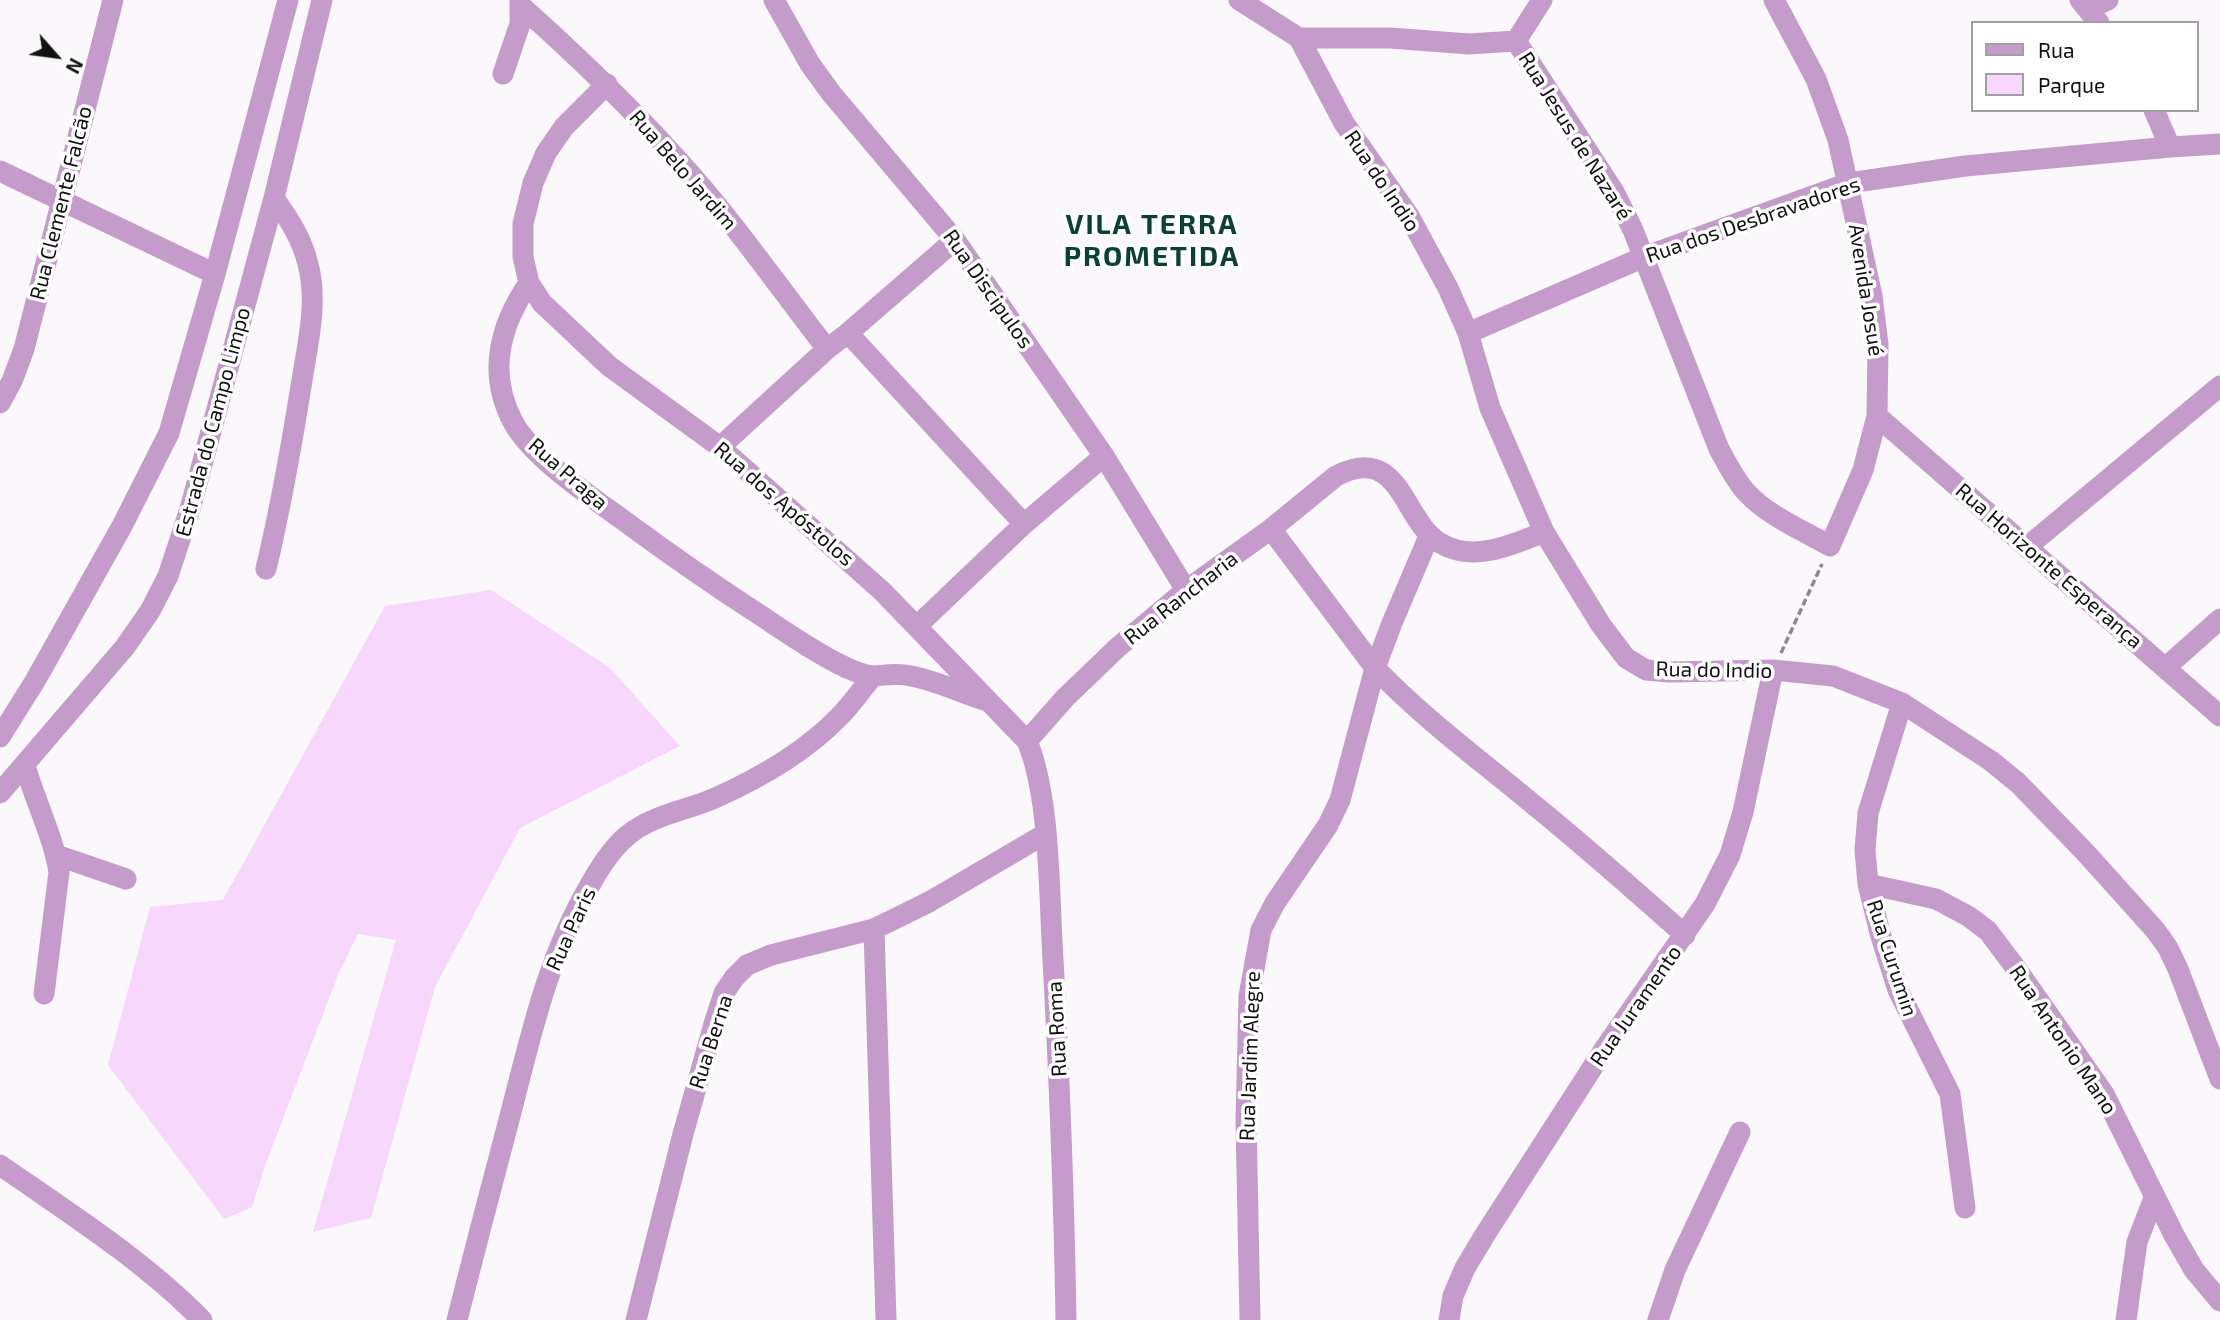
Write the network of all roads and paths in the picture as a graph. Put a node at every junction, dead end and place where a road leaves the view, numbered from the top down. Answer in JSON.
{"nodes":[{"id":1,"x":113,"y":0,"type":"edge"},
{"id":2,"x":288,"y":0,"type":"edge"},
{"id":3,"x":322,"y":0,"type":"edge"},
{"id":4,"x":774,"y":0,"type":"edge"},
{"id":5,"x":1239,"y":0,"type":"edge"},
{"id":6,"x":1542,"y":0,"type":"edge"},
{"id":7,"x":1774,"y":0,"type":"edge"},
{"id":8,"x":2108,"y":0,"type":"edge"},
{"id":9,"x":521,"y":3,"type":"edge"},
{"id":10,"x":2089,"y":11,"type":"edge"},
{"id":11,"x":1299,"y":38,"type":"junction"},
{"id":12,"x":1516,"y":41,"type":"junction"},
{"id":13,"x":503,"y":74,"type":"dead end"},
{"id":14,"x":607,"y":84,"type":"junction"},
{"id":15,"x":2155,"y":112,"type":"edge"},
{"id":16,"x":2220,"y":145,"type":"edge"},
{"id":17,"x":2170,"y":147,"type":"junction"},
{"id":18,"x":0,"y":171,"type":"edge"},
{"id":19,"x":1849,"y":183,"type":"junction"},
{"id":20,"x":274,"y":198,"type":"junction"},
{"id":21,"x":62,"y":200,"type":"junction"},
{"id":22,"x":955,"y":240,"type":"junction"},
{"id":23,"x":1644,"y":257,"type":"junction"},
{"id":24,"x":215,"y":274,"type":"junction"},
{"id":25,"x":529,"y":282,"type":"junction"},
{"id":26,"x":848,"y":333,"type":"junction"},
{"id":27,"x":1468,"y":333,"type":"junction"},
{"id":28,"x":827,"y":349,"type":"junction"},
{"id":29,"x":2220,"y":386,"type":"edge"},
{"id":30,"x":0,"y":403,"type":"edge"},
{"id":31,"x":1877,"y":416,"type":"junction"},
{"id":32,"x":720,"y":447,"type":"junction"},
{"id":33,"x":1104,"y":456,"type":"junction"},
{"id":34,"x":1024,"y":524,"type":"junction"},
{"id":35,"x":1271,"y":529,"type":"junction"},
{"id":36,"x":1544,"y":532,"type":"junction"},
{"id":37,"x":1429,"y":536,"type":"junction"},
{"id":38,"x":1830,"y":546,"type":"junction"},
{"id":39,"x":2026,"y":547,"type":"junction"},
{"id":40,"x":266,"y":569,"type":"dead end"},
{"id":41,"x":1186,"y":590,"type":"junction"},
{"id":42,"x":2220,"y":619,"type":"edge"},
{"id":43,"x":917,"y":626,"type":"junction"},
{"id":44,"x":1375,"y":668,"type":"junction"},
{"id":45,"x":2165,"y":668,"type":"junction"},
{"id":46,"x":1773,"y":670,"type":"junction"},
{"id":47,"x":873,"y":676,"type":"junction"},
{"id":48,"x":989,"y":702,"type":"junction"},
{"id":49,"x":1902,"y":703,"type":"junction"},
{"id":50,"x":2220,"y":716,"type":"edge"},
{"id":51,"x":0,"y":737,"type":"edge"},
{"id":52,"x":1027,"y":741,"type":"junction"},
{"id":53,"x":25,"y":766,"type":"junction"},
{"id":54,"x":0,"y":793,"type":"edge"},
{"id":55,"x":1045,"y":834,"type":"junction"},
{"id":56,"x":56,"y":855,"type":"junction"},
{"id":57,"x":126,"y":879,"type":"dead end"},
{"id":58,"x":1868,"y":884,"type":"junction"},
{"id":59,"x":874,"y":929,"type":"junction"},
{"id":60,"x":1685,"y":935,"type":"junction"},
{"id":61,"x":44,"y":994,"type":"dead end"},
{"id":62,"x":2220,"y":1079,"type":"edge"},
{"id":63,"x":1740,"y":1132,"type":"dead end"},
{"id":64,"x":0,"y":1164,"type":"edge"},
{"id":65,"x":2154,"y":1198,"type":"junction"},
{"id":66,"x":1965,"y":1208,"type":"dead end"},
{"id":67,"x":2220,"y":1301,"type":"edge"},
{"id":68,"x":202,"y":1320,"type":"edge"},
{"id":69,"x":457,"y":1320,"type":"edge"},
{"id":70,"x":636,"y":1320,"type":"edge"},
{"id":71,"x":886,"y":1320,"type":"edge"},
{"id":72,"x":1066,"y":1320,"type":"edge"},
{"id":73,"x":1250,"y":1320,"type":"edge"},
{"id":74,"x":1449,"y":1320,"type":"edge"},
{"id":75,"x":1658,"y":1320,"type":"edge"},
{"id":76,"x":2126,"y":1320,"type":"edge"}],
"edges":[{"from":1,"to":21,"type":"street","name":"Rua Clemente Falcão"},
{"from":2,"to":24,"type":"street","name":"Estrada do Campo Limpo"},
{"from":3,"to":20,"type":"street","name":"Estrada do Campo Limpo"},
{"from":4,"to":22,"type":"street","name":"Rua Discipulos"},
{"from":5,"to":11,"type":"street"},
{"from":6,"to":12,"type":"street","name":"Rua Jesus de Nazaré"},
{"from":7,"to":19,"type":"street","name":"Avenida Josué"},
{"from":8,"to":10,"type":"street"},
{"from":9,"to":13,"type":"street"},
{"from":9,"to":14,"type":"street","name":"Rua Belo Jardim"},
{"from":11,"to":12,"type":"street"},
{"from":11,"to":27,"type":"street","name":"Rua do Indio"},
{"from":12,"to":23,"type":"street","name":"Rua Jesus de Nazaré"},
{"from":14,"to":25,"type":"street"},
{"from":14,"to":28,"type":"street","name":"Rua Belo Jardim"},
{"from":15,"to":17,"type":"street"},
{"from":16,"to":17,"type":"street","name":"Rua dos Desbravadores"},
{"from":17,"to":19,"type":"street","name":"Rua dos Desbravadores"},
{"from":18,"to":21,"type":"street"},
{"from":19,"to":23,"type":"street","name":"Rua dos Desbravadores"},
{"from":19,"to":31,"type":"street","name":"Avenida Josué"},
{"from":20,"to":40,"type":"street"},
{"from":20,"to":53,"type":"street","name":"Estrada do Campo Limpo"},
{"from":21,"to":24,"type":"street"},
{"from":21,"to":30,"type":"street","name":"Rua Clemente Falcão"},
{"from":22,"to":26,"type":"street"},
{"from":22,"to":33,"type":"street","name":"Rua Discipulos"},
{"from":23,"to":27,"type":"street","name":"Rua dos Desbravadores"},
{"from":23,"to":38,"type":"street","name":"Rua Jesus de Nazaré"},
{"from":24,"to":51,"type":"street","name":"Estrada do Campo Limpo"},
{"from":25,"to":32,"type":"street","name":"Rua dos Apóstolos"},
{"from":25,"to":47,"type":"street","name":"Rua Praga"},
{"from":26,"to":28,"type":"street"},
{"from":26,"to":34,"type":"street"},
{"from":27,"to":36,"type":"street","name":"Rua do Indio"},
{"from":28,"to":32,"type":"street"},
{"from":29,"to":39,"type":"street"},
{"from":31,"to":38,"type":"street","name":"Avenida Josué"},
{"from":31,"to":39,"type":"street","name":"Rua Horizonte Esperança"},
{"from":32,"to":43,"type":"street","name":"Rua dos Apóstolos"},
{"from":33,"to":34,"type":"street"},
{"from":33,"to":41,"type":"street","name":"Rua Discipulos"},
{"from":34,"to":43,"type":"street"},
{"from":35,"to":37,"type":"street","name":"Rua Rancharia"},
{"from":35,"to":41,"type":"street","name":"Rua Rancharia"},
{"from":35,"to":44,"type":"street"},
{"from":36,"to":37,"type":"street"},
{"from":36,"to":46,"type":"street","name":"Rua do Indio"},
{"from":37,"to":44,"type":"street","name":"Rua Jardim Alegre"},
{"from":38,"to":46,"type":"path"},
{"from":39,"to":45,"type":"street","name":"Rua Horizonte Esperança"},
{"from":41,"to":52,"type":"street","name":"Rua Rancharia"},
{"from":42,"to":45,"type":"street"},
{"from":43,"to":48,"type":"street","name":"Rua dos Apóstolos"},
{"from":44,"to":60,"type":"street"},
{"from":44,"to":73,"type":"street","name":"Rua Jardim Alegre"},
{"from":45,"to":50,"type":"street","name":"Rua Horizonte Esperança"},
{"from":46,"to":49,"type":"street","name":"Rua do Indio"},
{"from":46,"to":60,"type":"street","name":"Rua Juramento"},
{"from":47,"to":48,"type":"street","name":"Rua Praga"},
{"from":47,"to":69,"type":"street","name":"Rua Paris"},
{"from":48,"to":52,"type":"street","name":"Rua dos Apóstolos"},
{"from":49,"to":58,"type":"street","name":"Rua Curumin"},
{"from":49,"to":62,"type":"street","name":"Rua do Indio"},
{"from":52,"to":55,"type":"street","name":"Rua Roma"},
{"from":53,"to":54,"type":"street","name":"Estrada do Campo Limpo"},
{"from":53,"to":56,"type":"street"},
{"from":55,"to":59,"type":"street","name":"Rua Berna"},
{"from":55,"to":72,"type":"street","name":"Rua Roma"},
{"from":56,"to":57,"type":"street"},
{"from":56,"to":61,"type":"street"},
{"from":58,"to":65,"type":"street","name":"Rua Antonio Mano"},
{"from":58,"to":66,"type":"street","name":"Rua Curumin"},
{"from":59,"to":70,"type":"street","name":"Rua Berna"},
{"from":59,"to":71,"type":"street"},
{"from":60,"to":74,"type":"street","name":"Rua Juramento"},
{"from":63,"to":75,"type":"street"},
{"from":64,"to":68,"type":"street"},
{"from":65,"to":67,"type":"street","name":"Rua Antonio Mano"},
{"from":65,"to":76,"type":"street"}]}
